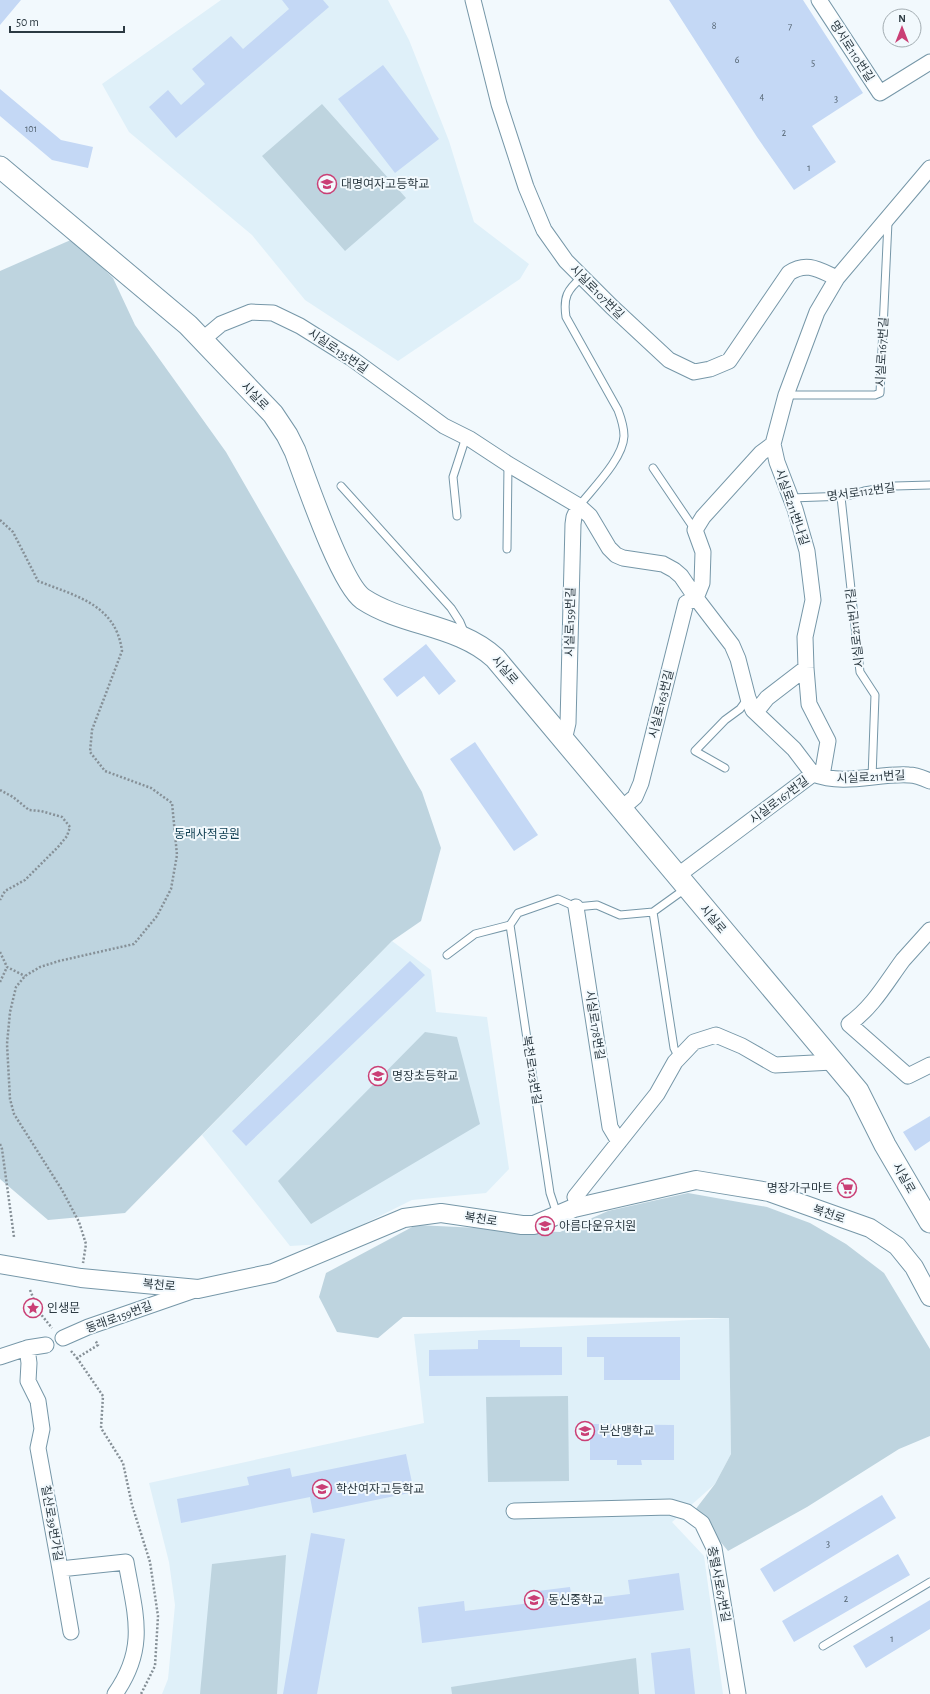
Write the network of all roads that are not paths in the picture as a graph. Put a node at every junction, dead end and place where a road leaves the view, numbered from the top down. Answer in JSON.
{"nodes":[{"id":1,"x":473,"y":0,"type":"edge"},
{"id":2,"x":819,"y":0,"type":"edge"},
{"id":3,"x":930,"y":62,"type":"edge"},
{"id":4,"x":0,"y":167,"type":"edge"},
{"id":5,"x":930,"y":168,"type":"edge"},
{"id":6,"x":888,"y":217,"type":"junction"},
{"id":7,"x":582,"y":277,"type":"junction"},
{"id":8,"x":837,"y":278,"type":"junction"},
{"id":9,"x":202,"y":340,"type":"junction"},
{"id":10,"x":786,"y":395,"type":"junction"},
{"id":11,"x":466,"y":437,"type":"junction"},
{"id":12,"x":773,"y":444,"type":"junction"},
{"id":13,"x":508,"y":464,"type":"junction"},
{"id":14,"x":653,"y":468,"type":"dead end"},
{"id":15,"x":930,"y":485,"type":"edge"},
{"id":16,"x":341,"y":486,"type":"dead end"},
{"id":17,"x":841,"y":497,"type":"junction"},
{"id":18,"x":791,"y":498,"type":"junction"},
{"id":19,"x":579,"y":506,"type":"junction"},
{"id":20,"x":457,"y":516,"type":"dead end"},
{"id":21,"x":695,"y":530,"type":"junction"},
{"id":22,"x":507,"y":549,"type":"dead end"},
{"id":23,"x":696,"y":598,"type":"junction"},
{"id":24,"x":466,"y":638,"type":"junction"},
{"id":25,"x":806,"y":668,"type":"junction"},
{"id":26,"x":748,"y":698,"type":"junction"},
{"id":27,"x":756,"y":712,"type":"junction"},
{"id":28,"x":564,"y":740,"type":"junction"},
{"id":29,"x":725,"y":768,"type":"dead end"},
{"id":30,"x":813,"y":774,"type":"junction"},
{"id":31,"x":872,"y":778,"type":"junction"},
{"id":32,"x":930,"y":781,"type":"edge"},
{"id":33,"x":621,"y":809,"type":"junction"},
{"id":34,"x":682,"y":882,"type":"junction"},
{"id":35,"x":576,"y":907,"type":"junction"},
{"id":36,"x":653,"y":912,"type":"junction"},
{"id":37,"x":510,"y":924,"type":"junction"},
{"id":38,"x":930,"y":930,"type":"edge"},
{"id":39,"x":447,"y":955,"type":"dead end"},
{"id":40,"x":679,"y":1058,"type":"junction"},
{"id":41,"x":833,"y":1062,"type":"junction"},
{"id":42,"x":930,"y":1065,"type":"edge"},
{"id":43,"x":619,"y":1142,"type":"junction"},
{"id":44,"x":579,"y":1206,"type":"junction"},
{"id":45,"x":557,"y":1215,"type":"junction"},
{"id":46,"x":930,"y":1222,"type":"edge"},
{"id":47,"x":0,"y":1264,"type":"edge"},
{"id":48,"x":198,"y":1289,"type":"junction"},
{"id":49,"x":930,"y":1296,"type":"edge"},
{"id":50,"x":63,"y":1338,"type":"dead end"},
{"id":51,"x":46,"y":1345,"type":"dead end"},
{"id":52,"x":27,"y":1348,"type":"junction"},
{"id":53,"x":0,"y":1358,"type":"edge"},
{"id":54,"x":514,"y":1511,"type":"dead end"},
{"id":55,"x":60,"y":1569,"type":"junction"},
{"id":56,"x":930,"y":1582,"type":"edge"},
{"id":57,"x":71,"y":1632,"type":"dead end"},
{"id":58,"x":823,"y":1646,"type":"dead end"},
{"id":59,"x":115,"y":1694,"type":"edge"},
{"id":60,"x":738,"y":1694,"type":"edge"}],
"edges":[{"from":1,"to":7,"type":"street","name":"시실로107번길"},
{"from":2,"to":3,"type":"street","name":"명서로110번길"},
{"from":4,"to":9,"type":"main road","name":"시실로"},
{"from":5,"to":6,"type":"street"},
{"from":6,"to":8,"type":"street"},
{"from":6,"to":10,"type":"lane","name":"시실로167번길"},
{"from":7,"to":8,"type":"street","name":"시실로107번길"},
{"from":7,"to":19,"type":"lane"},
{"from":8,"to":10,"type":"street"},
{"from":9,"to":11,"type":"street","name":"시실로135번길"},
{"from":9,"to":24,"type":"main road","name":"시실로"},
{"from":10,"to":12,"type":"street"},
{"from":11,"to":13,"type":"street","name":"시실로135번길"},
{"from":11,"to":20,"type":"lane"},
{"from":12,"to":18,"type":"street","name":"시실로211번나길"},
{"from":12,"to":21,"type":"street"},
{"from":13,"to":19,"type":"street","name":"시실로135번길"},
{"from":13,"to":22,"type":"lane"},
{"from":14,"to":21,"type":"lane"},
{"from":15,"to":17,"type":"lane","name":"명서로112번길"},
{"from":16,"to":24,"type":"lane"},
{"from":17,"to":18,"type":"lane","name":"명서로112번길"},
{"from":17,"to":31,"type":"lane","name":"시실로211번가길"},
{"from":18,"to":25,"type":"street","name":"시실로211번나길"},
{"from":19,"to":23,"type":"street","name":"시실로135번길"},
{"from":19,"to":28,"type":"street","name":"시실로159번길"},
{"from":21,"to":23,"type":"street"},
{"from":23,"to":26,"type":"street","name":"시실로167번길"},
{"from":23,"to":33,"type":"street","name":"시실로163번길"},
{"from":24,"to":28,"type":"main road","name":"시실로"},
{"from":25,"to":27,"type":"street"},
{"from":25,"to":30,"type":"street","name":"시실로211번나길"},
{"from":26,"to":27,"type":"street","name":"시실로167번길"},
{"from":26,"to":29,"type":"lane"},
{"from":27,"to":30,"type":"street","name":"시실로167번길"},
{"from":28,"to":33,"type":"main road","name":"시실로"},
{"from":30,"to":31,"type":"street","name":"시실로211번길"},
{"from":30,"to":34,"type":"street","name":"시실로167번길"},
{"from":31,"to":32,"type":"street","name":"시실로211번길"},
{"from":33,"to":34,"type":"main road","name":"시실로"},
{"from":34,"to":36,"type":"lane"},
{"from":34,"to":41,"type":"main road","name":"시실로"},
{"from":35,"to":36,"type":"lane"},
{"from":35,"to":37,"type":"lane"},
{"from":35,"to":43,"type":"street","name":"시실로178번길"},
{"from":36,"to":40,"type":"lane"},
{"from":37,"to":39,"type":"lane"},
{"from":37,"to":45,"type":"lane","name":"복천로123번길"},
{"from":38,"to":42,"type":"street"},
{"from":40,"to":41,"type":"street"},
{"from":40,"to":43,"type":"street"},
{"from":41,"to":46,"type":"main road","name":"시실로"},
{"from":43,"to":44,"type":"street"},
{"from":44,"to":45,"type":"street","name":"복천로"},
{"from":44,"to":49,"type":"street","name":"복천로"},
{"from":45,"to":48,"type":"street","name":"복천로"},
{"from":47,"to":48,"type":"street","name":"복천로"},
{"from":48,"to":50,"type":"street","name":"동래로159번길"},
{"from":51,"to":52,"type":"street"},
{"from":52,"to":53,"type":"street"},
{"from":52,"to":55,"type":"street","name":"칠산로39번가길"},
{"from":54,"to":60,"type":"street","name":"충렬사로67번길"},
{"from":55,"to":57,"type":"street"},
{"from":55,"to":59,"type":"street","name":"칠산로39번가길"},
{"from":56,"to":58,"type":"lane"}]}
